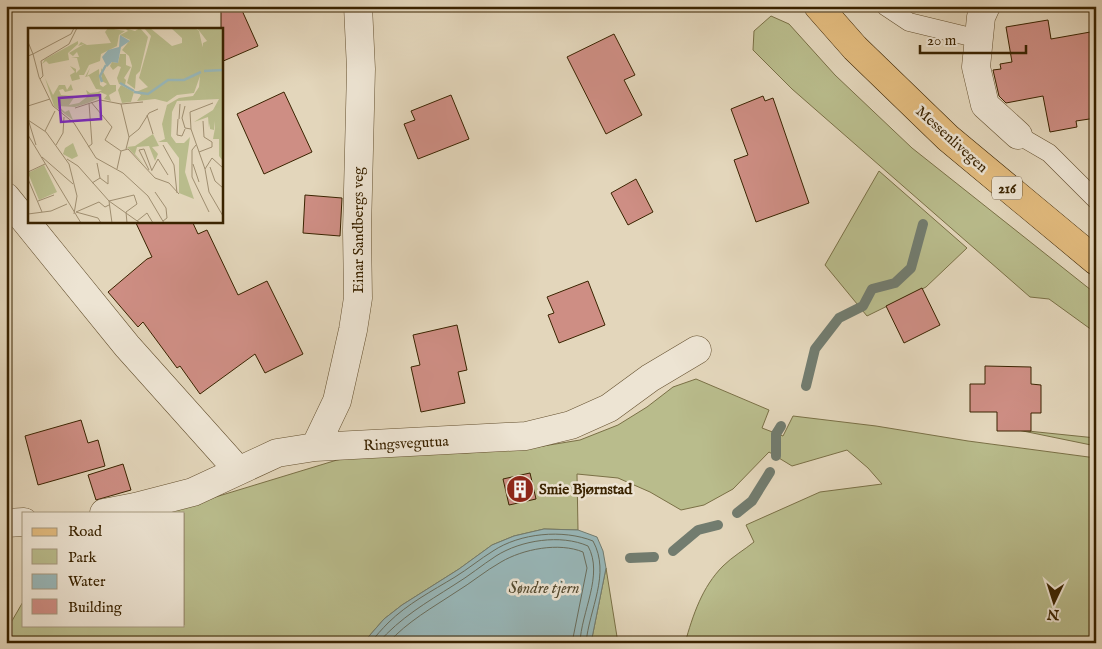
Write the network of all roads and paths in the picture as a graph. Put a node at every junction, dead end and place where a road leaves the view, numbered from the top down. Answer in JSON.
{"nodes":[{"id":1,"x":358,"y":6,"type":"edge"},
{"id":2,"x":818,"y":6,"type":"edge"},
{"id":3,"x":885,"y":6,"type":"edge"},
{"id":4,"x":986,"y":6,"type":"edge"},
{"id":5,"x":979,"y":39,"type":"junction"},
{"id":6,"x":1018,"y":135,"type":"joint"},
{"id":7,"x":6,"y":197,"type":"edge"},
{"id":8,"x":1096,"y":200,"type":"edge"},
{"id":9,"x":1096,"y":261,"type":"edge"},
{"id":10,"x":697,"y":350,"type":"dead end"},
{"id":11,"x":316,"y":447,"type":"junction"},
{"id":12,"x":238,"y":470,"type":"junction"},
{"id":13,"x":109,"y":512,"type":"edge"},
{"id":14,"x":22,"y":522,"type":"edge"},
{"id":15,"x":6,"y":523,"type":"edge"}],
"edges":[{"from":1,"to":11,"type":"street","name":"Einar Sandbergs veg"},
{"from":2,"to":9,"type":"main road","name":"Messenlivegen","number":"216"},
{"from":3,"to":5,"type":"lane"},
{"from":4,"to":5,"type":"street"},
{"from":5,"to":6,"type":"street"},
{"from":6,"to":8,"type":"lane"},
{"from":7,"to":12,"type":"street"},
{"from":10,"to":11,"type":"street","name":"Ringsvegutua"},
{"from":11,"to":12,"type":"street","name":"Ringsvegutua"},
{"from":12,"to":13,"type":"street","name":"Ringsvegutua"},
{"from":14,"to":15,"type":"street"}]}
